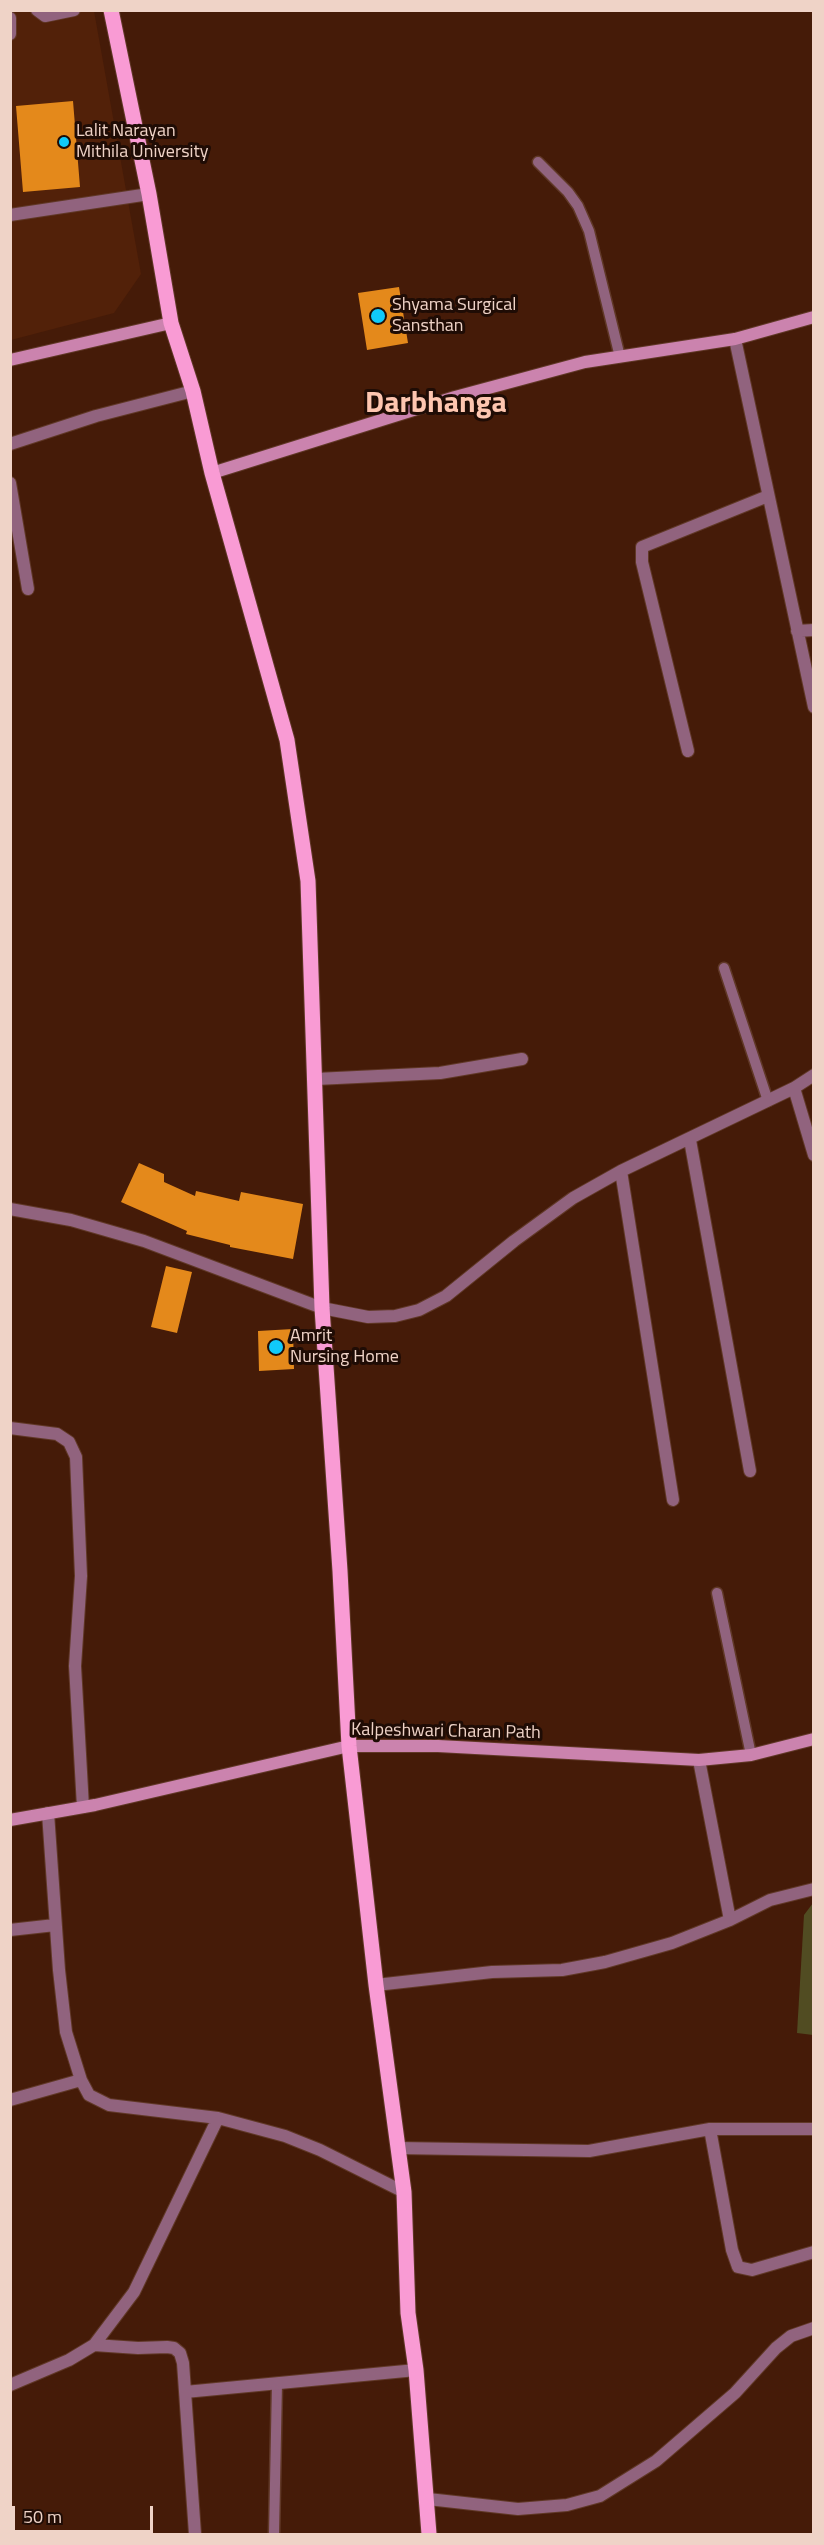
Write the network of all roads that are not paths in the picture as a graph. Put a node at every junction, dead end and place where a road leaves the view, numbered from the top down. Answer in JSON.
{"nodes":[{"id":1,"x":38,"y":10,"type":"edge"},
{"id":2,"x":74,"y":10,"type":"edge"},
{"id":3,"x":111,"y":10,"type":"edge"},
{"id":4,"x":10,"y":18,"type":"edge"},
{"id":5,"x":10,"y":34,"type":"edge"},
{"id":6,"x":538,"y":162,"type":"dead end"},
{"id":7,"x":149,"y":194,"type":"junction"},
{"id":8,"x":10,"y":215,"type":"edge"},
{"id":9,"x":813,"y":317,"type":"edge"},
{"id":10,"x":171,"y":323,"type":"junction"},
{"id":11,"x":735,"y":339,"type":"junction"},
{"id":12,"x":620,"y":357,"type":"junction"},
{"id":13,"x":10,"y":360,"type":"edge"},
{"id":14,"x":193,"y":391,"type":"junction"},
{"id":15,"x":10,"y":444,"type":"edge"},
{"id":16,"x":213,"y":473,"type":"junction"},
{"id":17,"x":10,"y":483,"type":"edge"},
{"id":18,"x":768,"y":496,"type":"junction"},
{"id":19,"x":28,"y":589,"type":"dead end"},
{"id":20,"x":813,"y":630,"type":"edge"},
{"id":21,"x":797,"y":632,"type":"junction"},
{"id":22,"x":813,"y":707,"type":"edge"},
{"id":23,"x":688,"y":751,"type":"dead end"},
{"id":24,"x":724,"y":968,"type":"dead end"},
{"id":25,"x":522,"y":1059,"type":"dead end"},
{"id":26,"x":813,"y":1075,"type":"edge"},
{"id":27,"x":316,"y":1079,"type":"junction"},
{"id":28,"x":794,"y":1088,"type":"junction"},
{"id":29,"x":768,"y":1101,"type":"junction"},
{"id":30,"x":690,"y":1140,"type":"junction"},
{"id":31,"x":813,"y":1155,"type":"edge"},
{"id":32,"x":621,"y":1171,"type":"junction"},
{"id":33,"x":10,"y":1209,"type":"edge"},
{"id":34,"x":322,"y":1308,"type":"junction"},
{"id":35,"x":10,"y":1428,"type":"edge"},
{"id":36,"x":750,"y":1471,"type":"dead end"},
{"id":37,"x":673,"y":1500,"type":"dead end"},
{"id":38,"x":717,"y":1593,"type":"dead end"},
{"id":39,"x":813,"y":1739,"type":"edge"},
{"id":40,"x":350,"y":1746,"type":"junction"},
{"id":41,"x":751,"y":1755,"type":"junction"},
{"id":42,"x":699,"y":1760,"type":"junction"},
{"id":43,"x":83,"y":1807,"type":"junction"},
{"id":44,"x":48,"y":1813,"type":"junction"},
{"id":45,"x":10,"y":1820,"type":"edge"},
{"id":46,"x":813,"y":1889,"type":"edge"},
{"id":47,"x":730,"y":1920,"type":"junction"},
{"id":48,"x":56,"y":1924,"type":"junction"},
{"id":49,"x":10,"y":1930,"type":"edge"},
{"id":50,"x":376,"y":1985,"type":"junction"},
{"id":51,"x":81,"y":2080,"type":"junction"},
{"id":52,"x":10,"y":2100,"type":"edge"},
{"id":53,"x":218,"y":2118,"type":"junction"},
{"id":54,"x":710,"y":2129,"type":"junction"},
{"id":55,"x":813,"y":2129,"type":"edge"},
{"id":56,"x":398,"y":2148,"type":"junction"},
{"id":57,"x":404,"y":2192,"type":"junction"},
{"id":58,"x":813,"y":2252,"type":"edge"},
{"id":59,"x":813,"y":2328,"type":"edge"},
{"id":60,"x":94,"y":2345,"type":"junction"},
{"id":61,"x":416,"y":2370,"type":"junction"},
{"id":62,"x":277,"y":2383,"type":"junction"},
{"id":63,"x":10,"y":2385,"type":"edge"},
{"id":64,"x":185,"y":2392,"type":"junction"},
{"id":65,"x":428,"y":2499,"type":"junction"},
{"id":66,"x":195,"y":2535,"type":"edge"},
{"id":67,"x":274,"y":2535,"type":"edge"},
{"id":68,"x":429,"y":2535,"type":"edge"}],
"edges":[{"from":1,"to":2,"type":"street"},
{"from":3,"to":7,"type":"main road"},
{"from":4,"to":5,"type":"street"},
{"from":6,"to":12,"type":"lane"},
{"from":7,"to":8,"type":"street"},
{"from":7,"to":10,"type":"main road"},
{"from":9,"to":11,"type":"street"},
{"from":10,"to":13,"type":"street"},
{"from":10,"to":14,"type":"main road"},
{"from":11,"to":12,"type":"street"},
{"from":11,"to":18,"type":"street"},
{"from":12,"to":16,"type":"street"},
{"from":14,"to":15,"type":"street"},
{"from":14,"to":16,"type":"main road"},
{"from":16,"to":27,"type":"main road"},
{"from":17,"to":19,"type":"street"},
{"from":18,"to":21,"type":"street"},
{"from":18,"to":23,"type":"street"},
{"from":20,"to":21,"type":"street"},
{"from":21,"to":22,"type":"street"},
{"from":24,"to":29,"type":"lane"},
{"from":25,"to":27,"type":"street"},
{"from":26,"to":28,"type":"street"},
{"from":27,"to":34,"type":"main road"},
{"from":28,"to":29,"type":"street"},
{"from":28,"to":31,"type":"street"},
{"from":29,"to":30,"type":"street"},
{"from":30,"to":32,"type":"street"},
{"from":30,"to":36,"type":"street"},
{"from":32,"to":34,"type":"street"},
{"from":32,"to":37,"type":"street"},
{"from":33,"to":34,"type":"street"},
{"from":34,"to":40,"type":"main road"},
{"from":35,"to":43,"type":"street"},
{"from":38,"to":41,"type":"lane"},
{"from":39,"to":41,"type":"street","name":"Kalpeshwari Charan Path"},
{"from":40,"to":42,"type":"street","name":"Kalpeshwari Charan Path"},
{"from":40,"to":43,"type":"street","name":"Kalpeshwari Charan Path"},
{"from":40,"to":50,"type":"main road"},
{"from":41,"to":42,"type":"street","name":"Kalpeshwari Charan Path"},
{"from":42,"to":47,"type":"street"},
{"from":43,"to":44,"type":"street","name":"Kalpeshwari Charan Path"},
{"from":44,"to":45,"type":"street","name":"Kalpeshwari Charan Path"},
{"from":44,"to":48,"type":"street"},
{"from":46,"to":47,"type":"street"},
{"from":47,"to":50,"type":"street"},
{"from":48,"to":49,"type":"street"},
{"from":48,"to":51,"type":"street"},
{"from":50,"to":56,"type":"main road"},
{"from":51,"to":52,"type":"street"},
{"from":51,"to":53,"type":"street"},
{"from":53,"to":57,"type":"street"},
{"from":53,"to":60,"type":"street"},
{"from":54,"to":55,"type":"street"},
{"from":54,"to":56,"type":"street"},
{"from":54,"to":58,"type":"street"},
{"from":56,"to":57,"type":"main road"},
{"from":57,"to":61,"type":"main road"},
{"from":59,"to":65,"type":"street"},
{"from":60,"to":63,"type":"street"},
{"from":60,"to":64,"type":"street"},
{"from":61,"to":62,"type":"street"},
{"from":61,"to":65,"type":"main road"},
{"from":62,"to":64,"type":"street"},
{"from":62,"to":67,"type":"lane"},
{"from":64,"to":66,"type":"street"},
{"from":65,"to":68,"type":"main road"}]}
